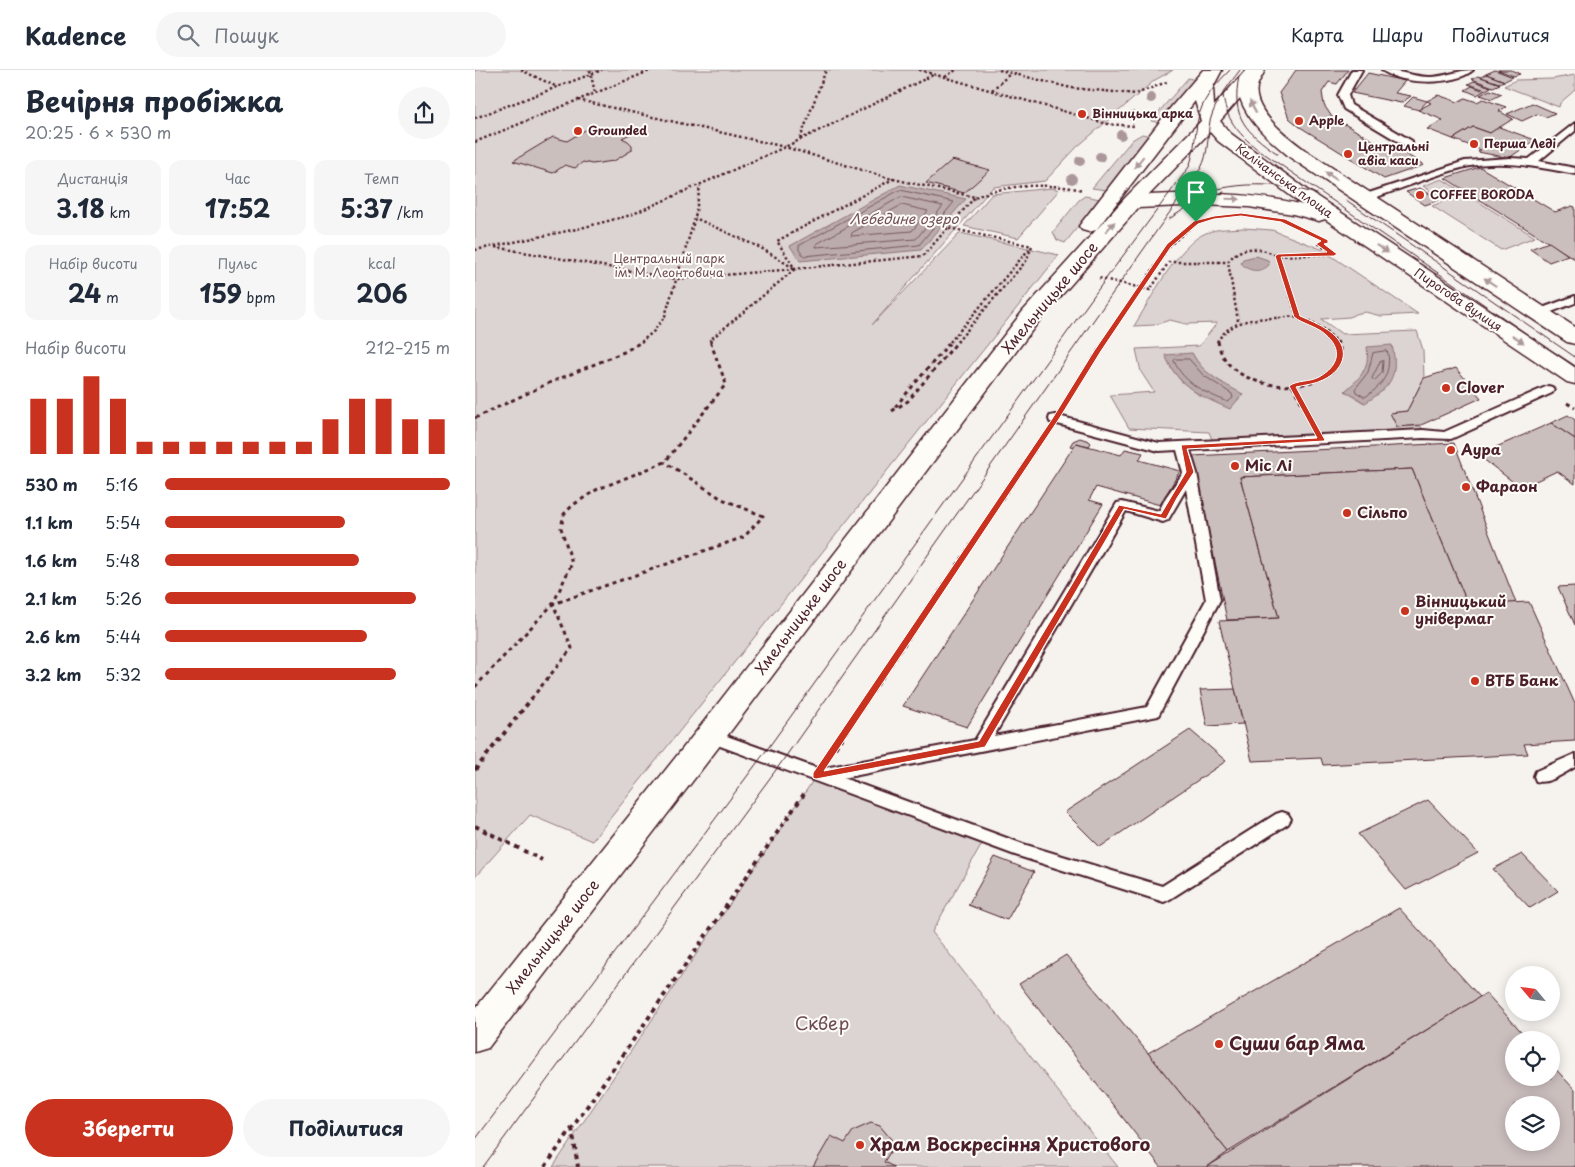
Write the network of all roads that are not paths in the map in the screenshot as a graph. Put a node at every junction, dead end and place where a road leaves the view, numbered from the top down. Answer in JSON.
{"nodes":[{"id":1,"x":1214,"y":70,"type":"edge"},
{"id":2,"x":1256,"y":70,"type":"edge"},
{"id":3,"x":1357,"y":70,"type":"edge"},
{"id":4,"x":1387,"y":70,"type":"edge"},
{"id":5,"x":1468,"y":70,"type":"edge"},
{"id":6,"x":1210,"y":126,"type":"junction"},
{"id":7,"x":1575,"y":126,"type":"edge"},
{"id":8,"x":1149,"y":133,"type":"junction"},
{"id":9,"x":1408,"y":143,"type":"dead end"},
{"id":10,"x":1298,"y":154,"type":"junction"},
{"id":11,"x":1531,"y":162,"type":"junction"},
{"id":12,"x":1575,"y":171,"type":"edge"},
{"id":13,"x":1364,"y":198,"type":"junction"},
{"id":14,"x":1132,"y":202,"type":"junction"},
{"id":15,"x":1341,"y":222,"type":"junction"},
{"id":16,"x":1575,"y":299,"type":"edge"},
{"id":17,"x":1538,"y":313,"type":"junction"},
{"id":18,"x":1031,"y":316,"type":"junction"},
{"id":19,"x":1575,"y":337,"type":"edge"},
{"id":20,"x":1575,"y":377,"type":"edge"},
{"id":21,"x":1548,"y":390,"type":"dead end"},
{"id":22,"x":1055,"y":419,"type":"road end"},
{"id":23,"x":1183,"y":447,"type":"junction"},
{"id":24,"x":1190,"y":472,"type":"junction"},
{"id":25,"x":710,"y":736,"type":"junction"},
{"id":26,"x":981,"y":744,"type":"junction"},
{"id":27,"x":1575,"y":760,"type":"edge"},
{"id":28,"x":816,"y":776,"type":"junction"},
{"id":29,"x":1542,"y":776,"type":"dead end"},
{"id":30,"x":1282,"y":819,"type":"dead end"},
{"id":31,"x":475,"y":1036,"type":"edge"}],
"edges":[{"from":1,"to":6,"type":"main road"},
{"from":1,"to":8,"type":"main road"},
{"from":2,"to":6,"type":"main road","name":"Калічанська площа"},
{"from":10,"to":2,"type":"main road","name":"Калічанська площа","one_way":true},
{"from":3,"to":9,"type":"lane"},
{"from":4,"to":5,"type":"lane"},
{"from":6,"to":8,"type":"main road","name":"Калічанська площа"},
{"from":6,"to":10,"type":"main road","name":"Калічанська площа"},
{"from":6,"to":14,"type":"main road","name":"Калічанська площа"},
{"from":6,"to":15,"type":"main road","name":"Калічанська площа"},
{"from":7,"to":11,"type":"lane"},
{"from":8,"to":18,"type":"main road","one_way":true},
{"from":13,"to":10,"type":"main road","name":"Калічанська площа","one_way":true},
{"from":11,"to":12,"type":"lane"},
{"from":11,"to":13,"type":"lane"},
{"from":17,"to":13,"type":"main road","one_way":true},
{"from":14,"to":15,"type":"main road","name":"Калічанська площа","one_way":true},
{"from":18,"to":14,"type":"main road","name":"Хмельницьке шосе","one_way":true},
{"from":15,"to":20,"type":"main road","name":"Пирогова вулиця","one_way":true},
{"from":16,"to":17,"type":"lane"},
{"from":17,"to":19,"type":"main road"},
{"from":18,"to":25,"type":"main road","name":"Хмельницьке шосе"},
{"from":21,"to":23,"type":"lane"},
{"from":22,"to":23,"type":"lane"},
{"from":23,"to":24,"type":"lane"},
{"from":24,"to":26,"type":"lane"},
{"from":24,"to":26,"type":"lane"},
{"from":25,"to":28,"type":"lane"},
{"from":25,"to":31,"type":"main road","name":"Хмельницьке шосе"},
{"from":26,"to":28,"type":"lane"},
{"from":27,"to":29,"type":"lane"},
{"from":28,"to":30,"type":"lane"}]}
